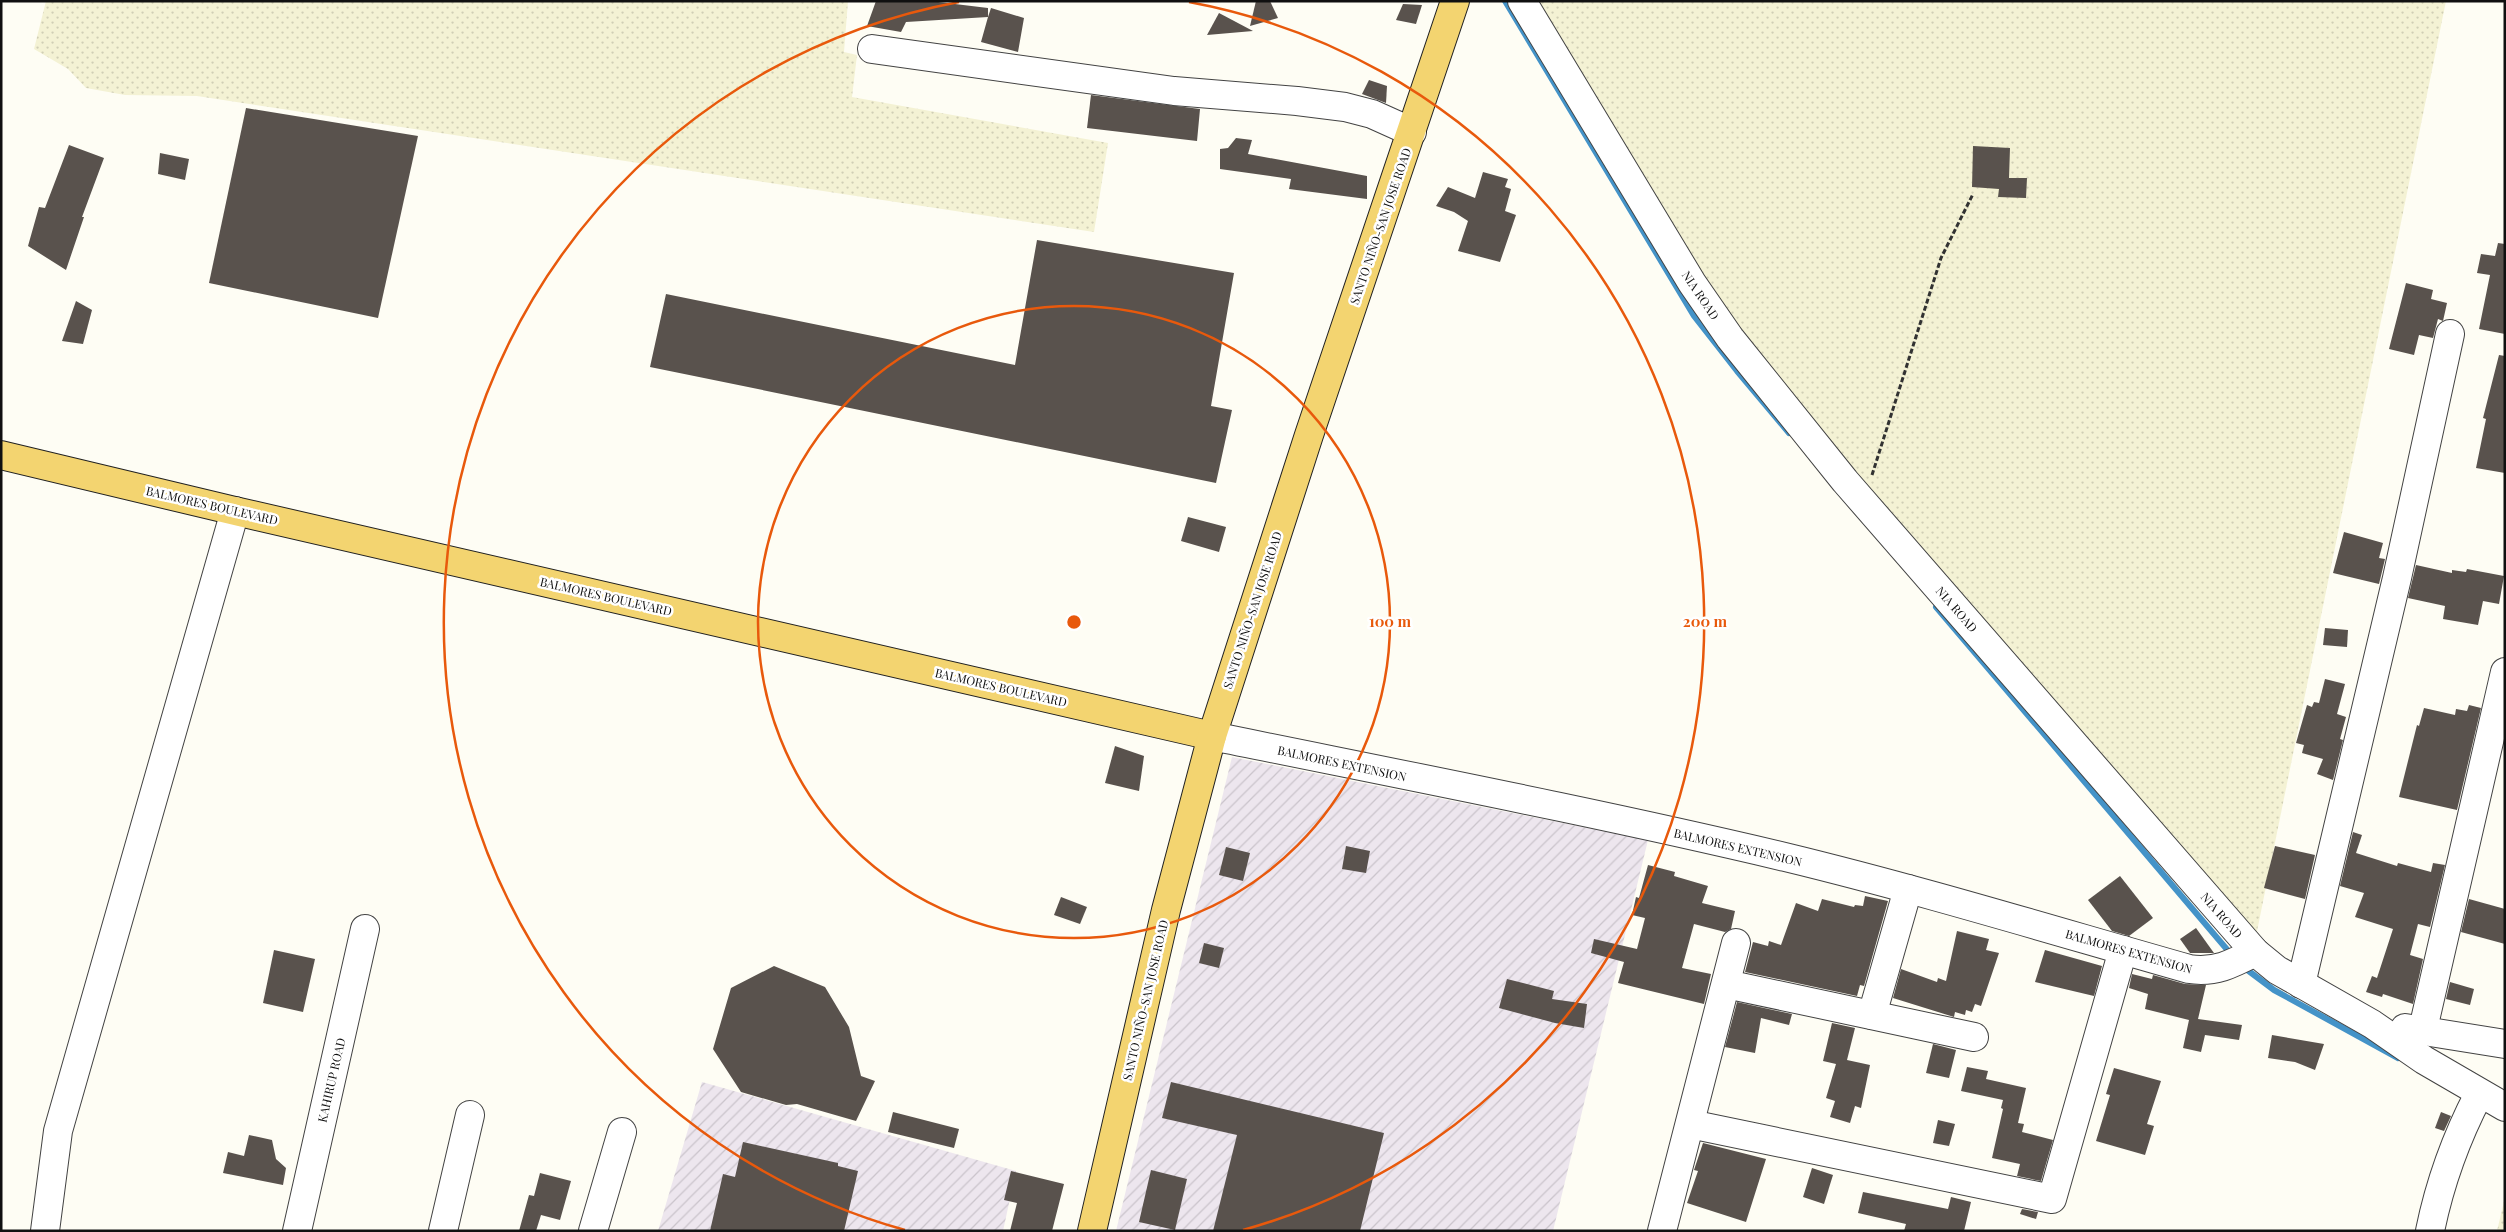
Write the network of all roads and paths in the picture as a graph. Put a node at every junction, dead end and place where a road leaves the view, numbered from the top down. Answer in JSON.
{"nodes":[{"id":1,"x":1456,"y":1,"type":"edge"},
{"id":2,"x":1522,"y":1,"type":"edge"},
{"id":3,"x":872,"y":49,"type":"dead end"},
{"id":4,"x":1412,"y":132,"type":"junction"},
{"id":5,"x":1973,"y":194,"type":"dead end"},
{"id":6,"x":2450,"y":334,"type":"dead end"},
{"id":7,"x":1,"y":455,"type":"edge"},
{"id":8,"x":1860,"y":497,"type":"junction"},
{"id":9,"x":235,"y":511,"type":"junction"},
{"id":10,"x":2505,"y":672,"type":"edge"},
{"id":11,"x":1212,"y":736,"type":"junction"},
{"id":12,"x":1908,"y":889,"type":"junction"},
{"id":13,"x":365,"y":929,"type":"dead end"},
{"id":14,"x":1736,"y":943,"type":"dead end"},
{"id":15,"x":2123,"y":950,"type":"junction"},
{"id":16,"x":2255,"y":952,"type":"junction"},
{"id":17,"x":1726,"y":984,"type":"junction"},
{"id":18,"x":2301,"y":984,"type":"junction"},
{"id":19,"x":1872,"y":1015,"type":"junction"},
{"id":20,"x":2372,"y":1024,"type":"junction"},
{"id":21,"x":2424,"y":1030,"type":"junction"},
{"id":22,"x":1974,"y":1037,"type":"dead end"},
{"id":23,"x":2505,"y":1044,"type":"edge"},
{"id":24,"x":2474,"y":1103,"type":"junction"},
{"id":25,"x":2505,"y":1107,"type":"edge"},
{"id":26,"x":470,"y":1115,"type":"dead end"},
{"id":27,"x":1690,"y":1124,"type":"junction"},
{"id":28,"x":622,"y":1132,"type":"dead end"},
{"id":29,"x":45,"y":1231,"type":"edge"},
{"id":30,"x":297,"y":1231,"type":"edge"},
{"id":31,"x":443,"y":1231,"type":"edge"},
{"id":32,"x":592,"y":1231,"type":"edge"},
{"id":33,"x":1092,"y":1231,"type":"edge"},
{"id":34,"x":1662,"y":1231,"type":"edge"},
{"id":35,"x":2430,"y":1231,"type":"edge"}],
"edges":[{"from":1,"to":4,"type":"main road","name":"SANTO NIÑO-SAN JOSE ROAD"},
{"from":2,"to":8,"type":"street","name":"NIA ROAD"},
{"from":3,"to":4,"type":"street"},
{"from":4,"to":11,"type":"main road","name":"SANTO NIÑO-SAN JOSE ROAD"},
{"from":5,"to":8,"type":"path"},
{"from":6,"to":18,"type":"street"},
{"from":7,"to":9,"type":"main road","name":"BALMORES BOULEVARD"},
{"from":8,"to":16,"type":"street","name":"NIA ROAD"},
{"from":9,"to":11,"type":"main road","name":"BALMORES BOULEVARD"},
{"from":9,"to":29,"type":"street"},
{"from":10,"to":21,"type":"street"},
{"from":11,"to":12,"type":"street","name":"BALMORES EXTENSION"},
{"from":11,"to":33,"type":"main road","name":"SANTO NIÑO-SAN JOSE ROAD"},
{"from":12,"to":15,"type":"street","name":"BALMORES EXTENSION"},
{"from":12,"to":19,"type":"street"},
{"from":13,"to":30,"type":"street","name":"KAHIRUP ROAD"},
{"from":14,"to":17,"type":"street"},
{"from":15,"to":16,"type":"street","name":"BALMORES EXTENSION"},
{"from":15,"to":27,"type":"street"},
{"from":16,"to":18,"type":"street","name":"NIA ROAD"},
{"from":17,"to":19,"type":"street"},
{"from":17,"to":27,"type":"street"},
{"from":18,"to":20,"type":"street","name":"NIA ROAD"},
{"from":19,"to":22,"type":"street"},
{"from":20,"to":21,"type":"street"},
{"from":20,"to":24,"type":"street","name":"NIA ROAD"},
{"from":21,"to":23,"type":"street"},
{"from":24,"to":25,"type":"street","name":"NIA ROAD"},
{"from":24,"to":35,"type":"street"},
{"from":26,"to":31,"type":"street"},
{"from":27,"to":34,"type":"street"},
{"from":28,"to":32,"type":"street"}]}
